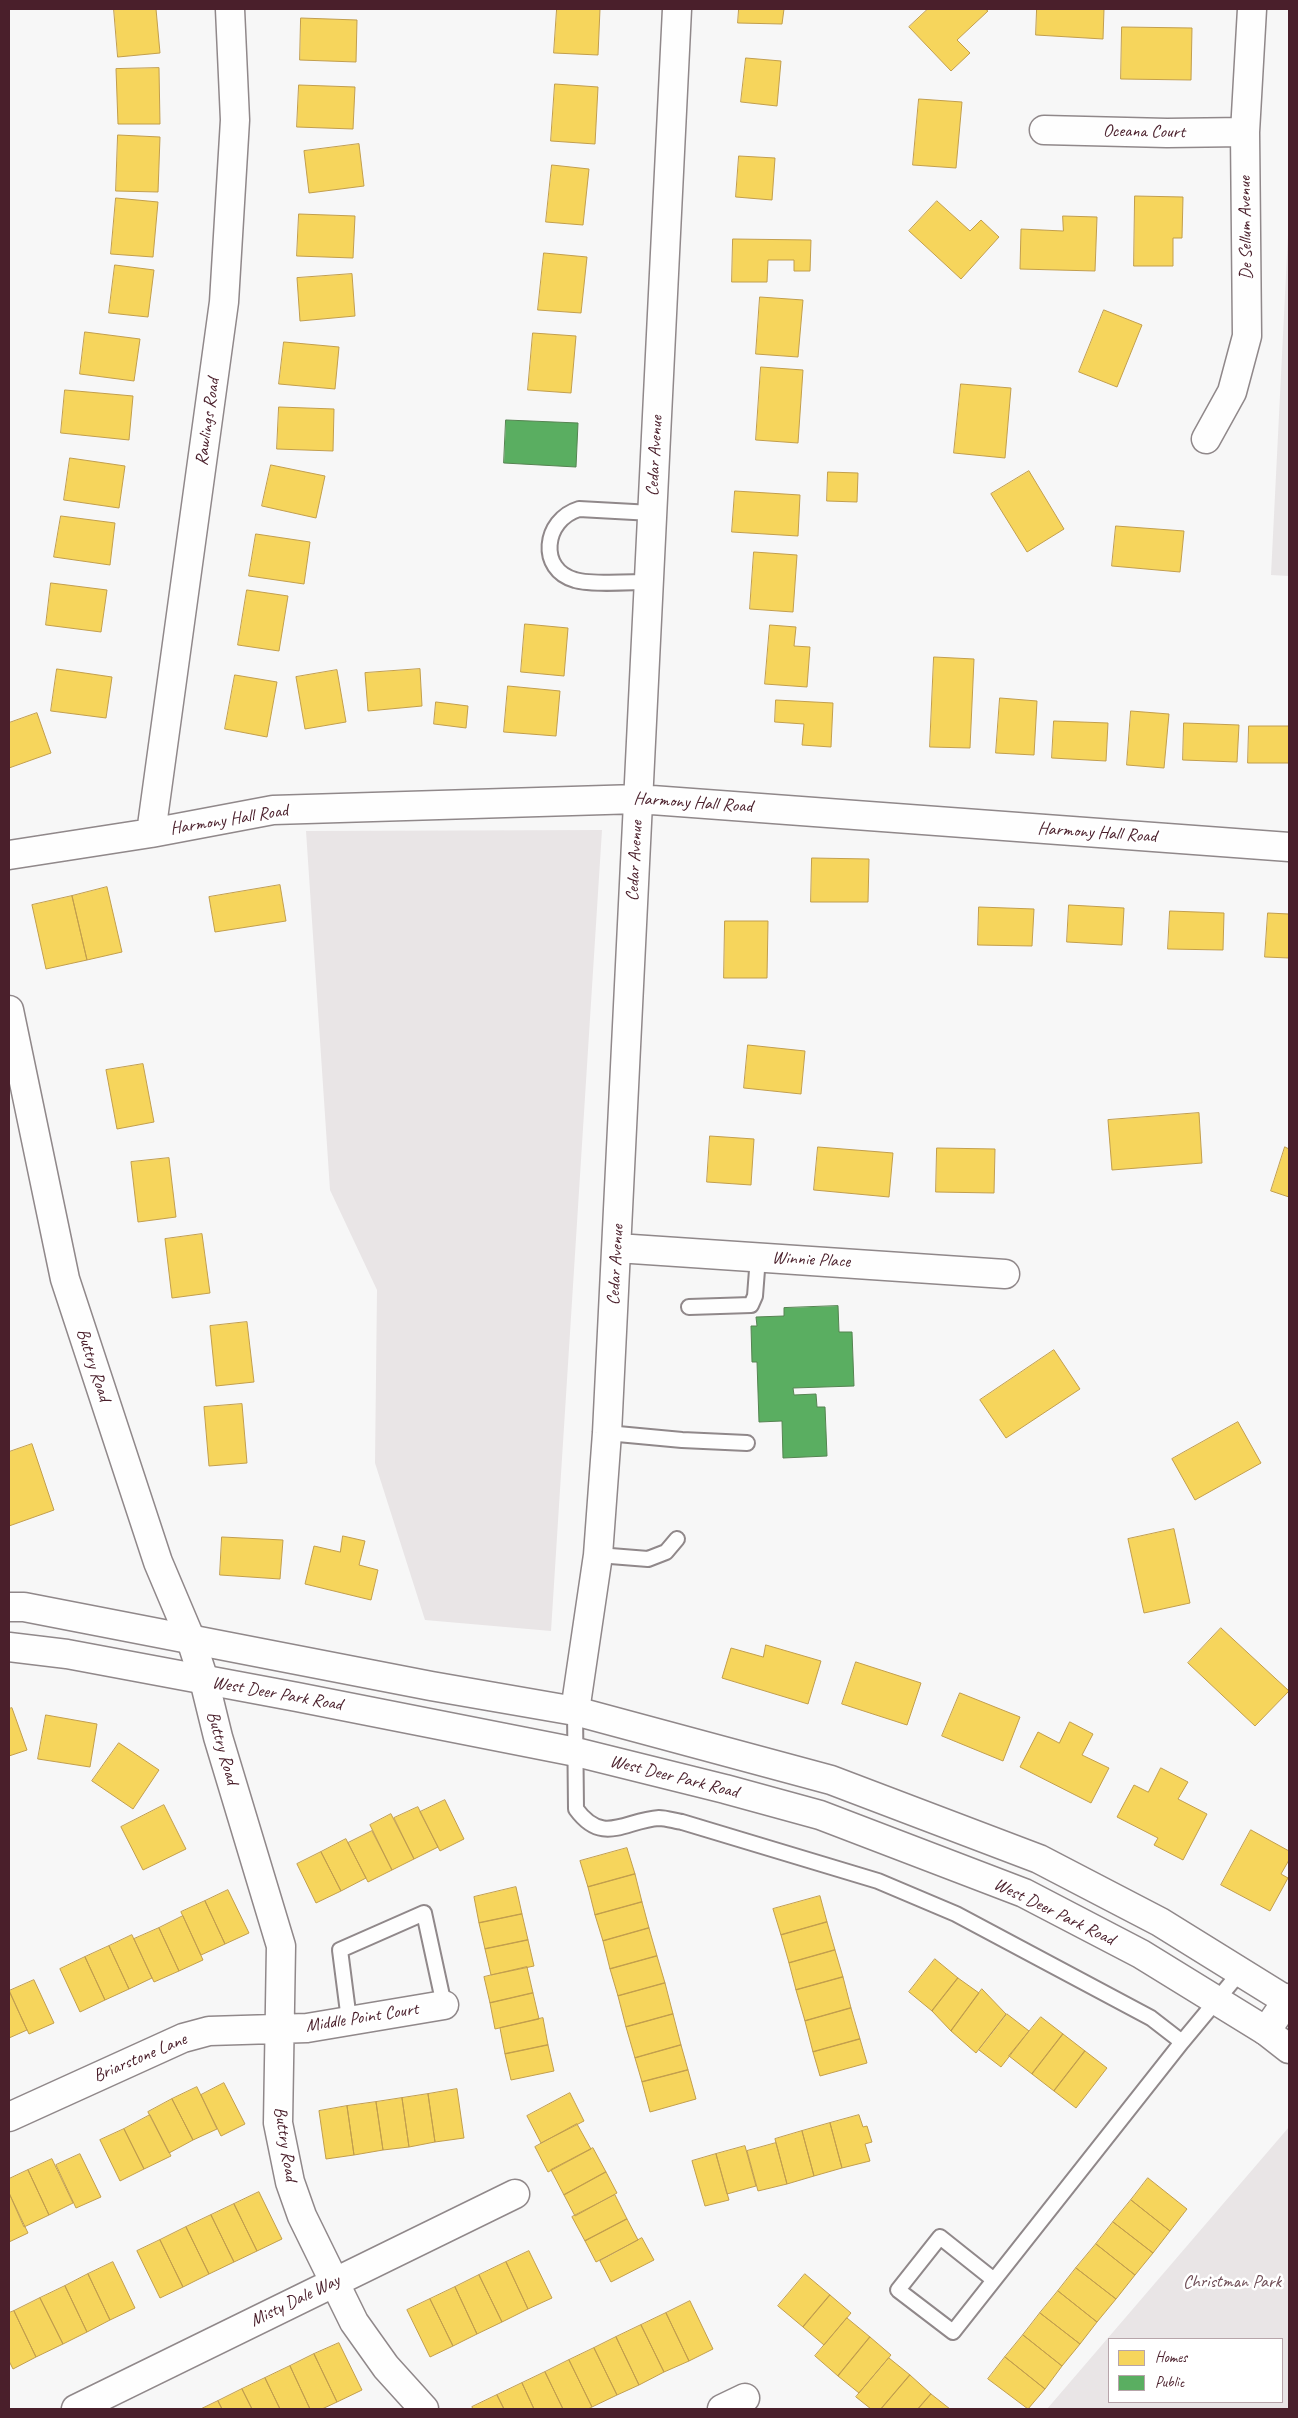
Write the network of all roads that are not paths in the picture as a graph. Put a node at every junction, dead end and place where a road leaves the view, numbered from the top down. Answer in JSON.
{"nodes":[{"id":1,"x":230,"y":9,"type":"edge"},
{"id":2,"x":677,"y":9,"type":"edge"},
{"id":3,"x":1252,"y":9,"type":"edge"},
{"id":4,"x":1044,"y":130,"type":"dead end"},
{"id":5,"x":1245,"y":132,"type":"junction"},
{"id":6,"x":1206,"y":439,"type":"dead end"},
{"id":7,"x":652,"y":513,"type":"junction"},
{"id":8,"x":649,"y":582,"type":"junction"},
{"id":9,"x":638,"y":798,"type":"junction"},
{"id":10,"x":151,"y":833,"type":"junction"},
{"id":11,"x":1289,"y":847,"type":"edge"},
{"id":12,"x":9,"y":855,"type":"edge"},
{"id":13,"x":9,"y":1010,"type":"edge"},
{"id":14,"x":617,"y":1248,"type":"junction"},
{"id":15,"x":758,"y":1257,"type":"junction"},
{"id":16,"x":1005,"y":1274,"type":"dead end"},
{"id":17,"x":688,"y":1306,"type":"dead end"},
{"id":18,"x":607,"y":1433,"type":"junction"},
{"id":19,"x":746,"y":1443,"type":"dead end"},
{"id":20,"x":676,"y":1539,"type":"dead end"},
{"id":21,"x":598,"y":1554,"type":"junction"},
{"id":22,"x":9,"y":1607,"type":"edge"},
{"id":23,"x":191,"y":1640,"type":"junction"},
{"id":24,"x":9,"y":1647,"type":"edge"},
{"id":25,"x":204,"y":1680,"type":"junction"},
{"id":26,"x":575,"y":1711,"type":"junction"},
{"id":27,"x":576,"y":1752,"type":"junction"},
{"id":28,"x":1241,"y":1971,"type":"junction"},
{"id":29,"x":1216,"y":2000,"type":"junction"},
{"id":30,"x":1289,"y":2000,"type":"edge"},
{"id":31,"x":444,"y":2005,"type":"joint"},
{"id":32,"x":349,"y":2020,"type":"junction"},
{"id":33,"x":280,"y":2028,"type":"junction"},
{"id":34,"x":1266,"y":2031,"type":"junction"},
{"id":35,"x":1182,"y":2042,"type":"junction"},
{"id":36,"x":1289,"y":2049,"type":"edge"},
{"id":37,"x":9,"y":2117,"type":"edge"},
{"id":38,"x":515,"y":2194,"type":"dead end"},
{"id":39,"x":994,"y":2280,"type":"junction"},
{"id":40,"x":333,"y":2283,"type":"junction"},
{"id":41,"x":76,"y":2409,"type":"edge"},
{"id":42,"x":424,"y":2409,"type":"edge"}],
"edges":[{"from":1,"to":10,"type":"street","name":"Rawlings Road"},
{"from":2,"to":7,"type":"street","name":"Cedar Avenue"},
{"from":3,"to":5,"type":"street","name":"De Sellum Avenue"},
{"from":4,"to":5,"type":"street","name":"Oceana Court"},
{"from":5,"to":6,"type":"street","name":"De Sellum Avenue"},
{"from":7,"to":8,"type":"street","name":"Cedar Avenue"},
{"from":7,"to":8,"type":"lane"},
{"from":8,"to":9,"type":"street","name":"Cedar Avenue"},
{"from":9,"to":10,"type":"street","name":"Harmony Hall Road"},
{"from":9,"to":11,"type":"street","name":"Harmony Hall Road"},
{"from":9,"to":14,"type":"street","name":"Cedar Avenue"},
{"from":10,"to":12,"type":"street","name":"Harmony Hall Road"},
{"from":13,"to":23,"type":"street","name":"Buttry Road"},
{"from":14,"to":15,"type":"street","name":"Winnie Place"},
{"from":14,"to":18,"type":"street","name":"Cedar Avenue"},
{"from":15,"to":16,"type":"street","name":"Winnie Place"},
{"from":15,"to":17,"type":"lane"},
{"from":18,"to":19,"type":"lane"},
{"from":18,"to":21,"type":"street","name":"Cedar Avenue"},
{"from":20,"to":21,"type":"lane"},
{"from":21,"to":26,"type":"street","name":"Cedar Avenue"},
{"from":22,"to":23,"type":"street","name":"West Deer Park Road"},
{"from":23,"to":25,"type":"street","name":"Buttry Road"},
{"from":23,"to":26,"type":"street","name":"West Deer Park Road"},
{"from":24,"to":25,"type":"street","name":"West Deer Park Road"},
{"from":25,"to":27,"type":"street","name":"West Deer Park Road"},
{"from":25,"to":33,"type":"street","name":"Buttry Road"},
{"from":26,"to":27,"type":"lane"},
{"from":26,"to":28,"type":"street","name":"West Deer Park Road"},
{"from":27,"to":29,"type":"street","name":"West Deer Park Road"},
{"from":27,"to":35,"type":"lane"},
{"from":28,"to":29,"type":"lane"},
{"from":28,"to":30,"type":"street","name":"West Deer Park Road"},
{"from":29,"to":34,"type":"street","name":"West Deer Park Road"},
{"from":29,"to":35,"type":"lane"},
{"from":30,"to":34,"type":"street"},
{"from":31,"to":32,"type":"street","name":"Middle Point Court"},
{"from":31,"to":32,"type":"lane"},
{"from":32,"to":33,"type":"street","name":"Middle Point Court"},
{"from":33,"to":37,"type":"street","name":"Briarstone Lane"},
{"from":33,"to":40,"type":"street","name":"Buttry Road"},
{"from":34,"to":36,"type":"street","name":"West Deer Park Road"},
{"from":35,"to":39,"type":"lane"},
{"from":38,"to":40,"type":"street","name":"Misty Dale Way"},
{"from":39,"to":39,"type":"lane"},
{"from":40,"to":41,"type":"street","name":"Misty Dale Way"},
{"from":40,"to":42,"type":"street","name":"Buttry Road"}]}
